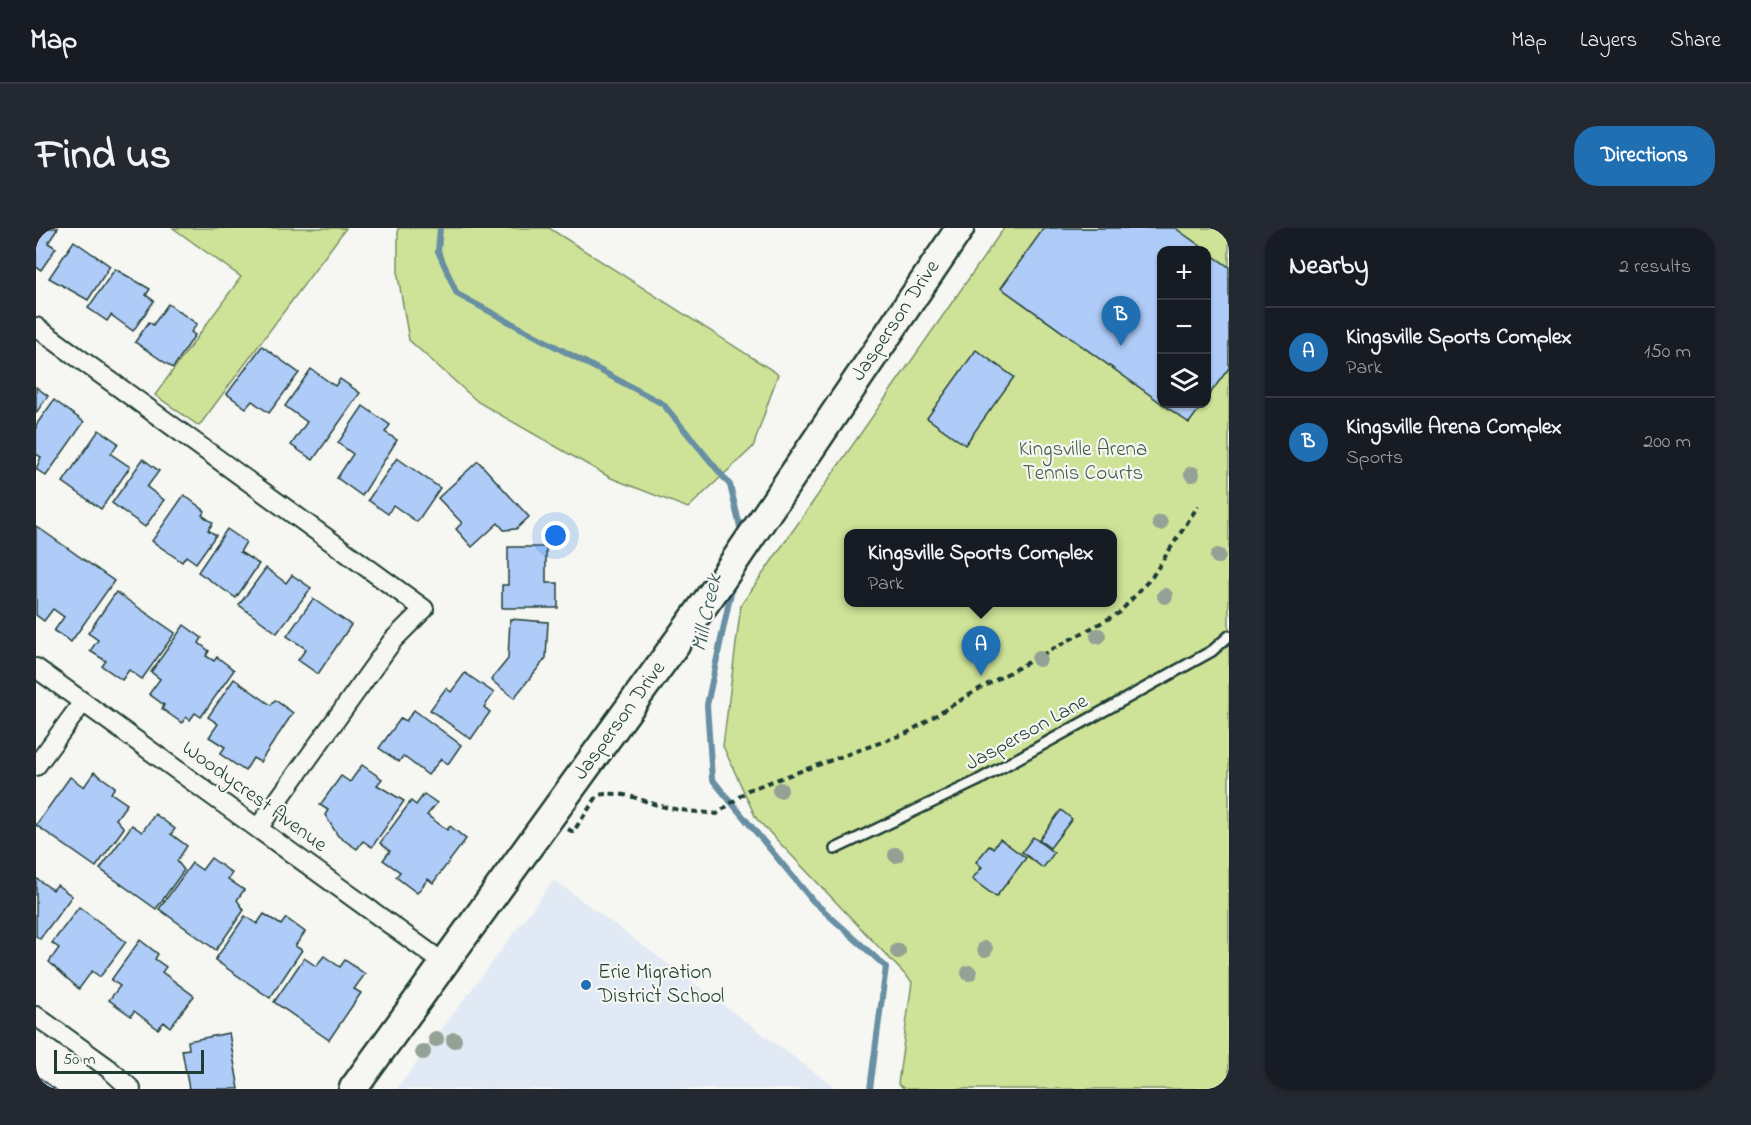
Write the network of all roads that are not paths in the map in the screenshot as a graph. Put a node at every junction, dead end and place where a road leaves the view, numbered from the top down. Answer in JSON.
{"nodes":[{"id":1,"x":960,"y":228,"type":"edge"},
{"id":2,"x":36,"y":327,"type":"edge"},
{"id":3,"x":1229,"y":636,"type":"edge"},
{"id":4,"x":36,"y":668,"type":"edge"},
{"id":5,"x":83,"y":702,"type":"junction"},
{"id":6,"x":36,"y":766,"type":"edge"},
{"id":7,"x":258,"y":828,"type":"junction"},
{"id":8,"x":835,"y":849,"type":"dead end"},
{"id":9,"x":445,"y":964,"type":"junction"},
{"id":10,"x":36,"y":1016,"type":"edge"},
{"id":11,"x":131,"y":1089,"type":"edge"},
{"id":12,"x":353,"y":1089,"type":"edge"}],
"edges":[{"from":1,"to":9,"type":"street","name":"Jasperson Drive"},
{"from":2,"to":7,"type":"street"},
{"from":3,"to":8,"type":"lane","name":"Jasperson Lane"},
{"from":4,"to":5,"type":"street","name":"Woodycrest Avenue"},
{"from":5,"to":6,"type":"street"},
{"from":5,"to":7,"type":"street","name":"Woodycrest Avenue"},
{"from":7,"to":9,"type":"street","name":"Woodycrest Avenue"},
{"from":9,"to":12,"type":"street","name":"Jasperson Drive"},
{"from":10,"to":11,"type":"street"}]}
